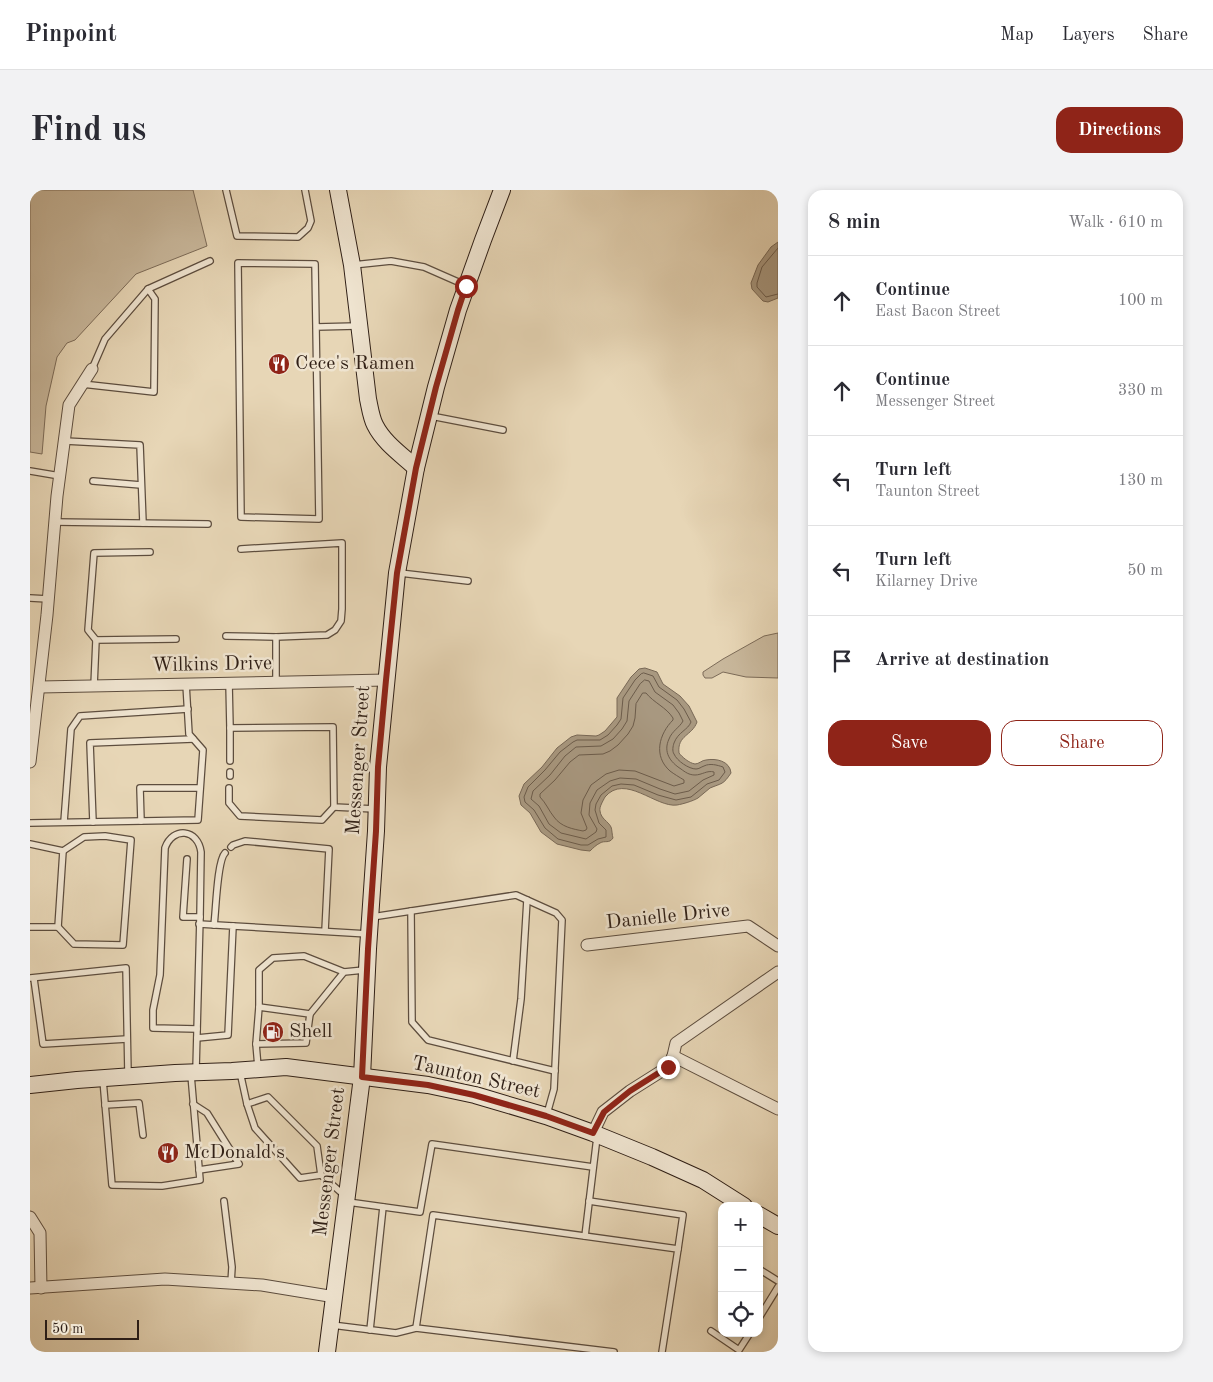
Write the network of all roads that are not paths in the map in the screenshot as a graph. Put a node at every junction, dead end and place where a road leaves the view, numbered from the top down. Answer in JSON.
{"nodes":[{"id":1,"x":226,"y":190,"type":"edge"},
{"id":2,"x":304,"y":190,"type":"edge"},
{"id":3,"x":338,"y":190,"type":"edge"},
{"id":4,"x":502,"y":190,"type":"edge"},
{"id":5,"x":210,"y":261,"type":"dead end"},
{"id":6,"x":352,"y":265,"type":"junction"},
{"id":7,"x":466,"y":286,"type":"junction"},
{"id":8,"x":148,"y":289,"type":"junction"},
{"id":9,"x":359,"y":326,"type":"junction"},
{"id":10,"x":316,"y":327,"type":"junction"},
{"id":11,"x":92,"y":369,"type":"joint"},
{"id":12,"x":82,"y":384,"type":"junction"},
{"id":13,"x":429,"y":416,"type":"junction"},
{"id":14,"x":503,"y":430,"type":"dead end"},
{"id":15,"x":64,"y":441,"type":"junction"},
{"id":16,"x":416,"y":468,"type":"junction"},
{"id":17,"x":30,"y":470,"type":"edge"},
{"id":18,"x":60,"y":476,"type":"junction"},
{"id":19,"x":93,"y":481,"type":"dead end"},
{"id":20,"x":142,"y":485,"type":"junction"},
{"id":21,"x":55,"y":522,"type":"junction"},
{"id":22,"x":143,"y":523,"type":"junction"},
{"id":23,"x":208,"y":524,"type":"dead end"},
{"id":24,"x":240,"y":549,"type":"dead end"},
{"id":25,"x":150,"y":552,"type":"dead end"},
{"id":26,"x":397,"y":573,"type":"junction"},
{"id":27,"x":468,"y":581,"type":"dead end"},
{"id":28,"x":30,"y":598,"type":"edge"},
{"id":29,"x":48,"y":599,"type":"junction"},
{"id":30,"x":226,"y":636,"type":"dead end"},
{"id":31,"x":276,"y":637,"type":"junction"},
{"id":32,"x":176,"y":639,"type":"dead end"},
{"id":33,"x":96,"y":640,"type":"junction"},
{"id":34,"x":386,"y":680,"type":"junction"},
{"id":35,"x":276,"y":682,"type":"junction"},
{"id":36,"x":229,"y":683,"type":"junction"},
{"id":37,"x":186,"y":684,"type":"junction"},
{"id":38,"x":94,"y":686,"type":"junction"},
{"id":39,"x":40,"y":687,"type":"junction"},
{"id":40,"x":188,"y":709,"type":"junction"},
{"id":41,"x":230,"y":728,"type":"junction"},
{"id":42,"x":193,"y":739,"type":"junction"},
{"id":43,"x":230,"y":761,"type":"dead end"},
{"id":44,"x":30,"y":762,"type":"edge"},
{"id":45,"x":200,"y":788,"type":"junction"},
{"id":46,"x":230,"y":788,"type":"dead end"},
{"id":47,"x":334,"y":807,"type":"junction"},
{"id":48,"x":376,"y":809,"type":"junction"},
{"id":49,"x":141,"y":821,"type":"junction"},
{"id":50,"x":64,"y":822,"type":"junction"},
{"id":51,"x":93,"y":822,"type":"junction"},
{"id":52,"x":30,"y":823,"type":"edge"},
{"id":53,"x":30,"y":844,"type":"edge"},
{"id":54,"x":232,"y":847,"type":"dead end"},
{"id":55,"x":63,"y":851,"type":"junction"},
{"id":56,"x":225,"y":853,"type":"dead end"},
{"id":57,"x":186,"y":859,"type":"dead end"},
{"id":58,"x":528,"y":900,"type":"junction"},
{"id":59,"x":411,"y":911,"type":"junction"},
{"id":60,"x":200,"y":917,"type":"junction"},
{"id":61,"x":370,"y":917,"type":"junction"},
{"id":62,"x":200,"y":924,"type":"junction"},
{"id":63,"x":214,"y":925,"type":"junction"},
{"id":64,"x":30,"y":926,"type":"edge"},
{"id":65,"x":233,"y":926,"type":"junction"},
{"id":66,"x":58,"y":927,"type":"junction"},
{"id":67,"x":325,"y":932,"type":"junction"},
{"id":68,"x":369,"y":934,"type":"junction"},
{"id":69,"x":587,"y":945,"type":"dead end"},
{"id":70,"x":778,"y":946,"type":"edge"},
{"id":71,"x":367,"y":969,"type":"junction"},
{"id":72,"x":344,"y":972,"type":"junction"},
{"id":73,"x":778,"y":972,"type":"edge"},
{"id":74,"x":32,"y":978,"type":"edge"},
{"id":75,"x":259,"y":1007,"type":"junction"},
{"id":76,"x":310,"y":1014,"type":"junction"},
{"id":77,"x":197,"y":1029,"type":"junction"},
{"id":78,"x":197,"y":1038,"type":"junction"},
{"id":79,"x":127,"y":1039,"type":"junction"},
{"id":80,"x":256,"y":1044,"type":"junction"},
{"id":81,"x":673,"y":1056,"type":"junction"},
{"id":82,"x":513,"y":1061,"type":"junction"},
{"id":83,"x":259,"y":1069,"type":"junction"},
{"id":84,"x":239,"y":1070,"type":"junction"},
{"id":85,"x":555,"y":1071,"type":"junction"},
{"id":86,"x":193,"y":1072,"type":"junction"},
{"id":87,"x":128,"y":1076,"type":"junction"},
{"id":88,"x":362,"y":1077,"type":"junction"},
{"id":89,"x":103,"y":1078,"type":"junction"},
{"id":90,"x":30,"y":1085,"type":"edge"},
{"id":91,"x":193,"y":1104,"type":"junction"},
{"id":92,"x":247,"y":1104,"type":"junction"},
{"id":93,"x":105,"y":1105,"type":"junction"},
{"id":94,"x":778,"y":1108,"type":"edge"},
{"id":95,"x":546,"y":1116,"type":"junction"},
{"id":96,"x":595,"y":1134,"type":"junction"},
{"id":97,"x":143,"y":1135,"type":"dead end"},
{"id":98,"x":594,"y":1168,"type":"junction"},
{"id":99,"x":199,"y":1170,"type":"junction"},
{"id":100,"x":321,"y":1175,"type":"junction"},
{"id":101,"x":347,"y":1200,"type":"junction"},
{"id":102,"x":224,"y":1201,"type":"dead end"},
{"id":103,"x":589,"y":1201,"type":"junction"},
{"id":104,"x":738,"y":1202,"type":"edge"},
{"id":105,"x":384,"y":1207,"type":"junction"},
{"id":106,"x":420,"y":1212,"type":"junction"},
{"id":107,"x":433,"y":1215,"type":"junction"},
{"id":108,"x":30,"y":1217,"type":"edge"},
{"id":109,"x":763,"y":1217,"type":"edge"},
{"id":110,"x":778,"y":1226,"type":"edge"},
{"id":111,"x":585,"y":1236,"type":"junction"},
{"id":112,"x":678,"y":1249,"type":"junction"},
{"id":113,"x":763,"y":1272,"type":"edge"},
{"id":114,"x":778,"y":1281,"type":"edge"},
{"id":115,"x":231,"y":1283,"type":"junction"},
{"id":116,"x":778,"y":1287,"type":"edge"},
{"id":117,"x":36,"y":1288,"type":"edge"},
{"id":118,"x":335,"y":1297,"type":"junction"},
{"id":119,"x":763,"y":1311,"type":"edge"},
{"id":120,"x":331,"y":1325,"type":"junction"},
{"id":121,"x":416,"y":1328,"type":"junction"},
{"id":122,"x":370,"y":1330,"type":"junction"},
{"id":123,"x":711,"y":1331,"type":"dead end"},
{"id":124,"x":718,"y":1336,"type":"edge"},
{"id":125,"x":720,"y":1337,"type":"edge"},
{"id":126,"x":747,"y":1337,"type":"edge"},
{"id":127,"x":328,"y":1352,"type":"edge"},
{"id":128,"x":614,"y":1352,"type":"edge"},
{"id":129,"x":662,"y":1352,"type":"edge"}],
"edges":[{"from":1,"to":2,"type":"lane"},
{"from":3,"to":6,"type":"main road"},
{"from":4,"to":7,"type":"main road","name":"Messenger Street"},
{"from":5,"to":8,"type":"lane"},
{"from":6,"to":7,"type":"lane"},
{"from":6,"to":9,"type":"main road"},
{"from":7,"to":13,"type":"main road","name":"Messenger Street"},
{"from":8,"to":11,"type":"lane"},
{"from":8,"to":12,"type":"lane"},
{"from":9,"to":10,"type":"lane"},
{"from":9,"to":16,"type":"main road"},
{"from":10,"to":10,"type":"lane"},
{"from":11,"to":12,"type":"street"},
{"from":12,"to":15,"type":"street"},
{"from":13,"to":14,"type":"lane"},
{"from":13,"to":16,"type":"main road","name":"Messenger Street"},
{"from":15,"to":18,"type":"street"},
{"from":15,"to":20,"type":"lane"},
{"from":16,"to":26,"type":"main road","name":"Messenger Street"},
{"from":17,"to":18,"type":"lane"},
{"from":18,"to":21,"type":"street"},
{"from":19,"to":20,"type":"lane"},
{"from":20,"to":22,"type":"lane"},
{"from":21,"to":22,"type":"lane"},
{"from":21,"to":29,"type":"street"},
{"from":22,"to":23,"type":"lane"},
{"from":24,"to":31,"type":"lane"},
{"from":25,"to":33,"type":"lane"},
{"from":26,"to":27,"type":"lane"},
{"from":26,"to":34,"type":"main road","name":"Messenger Street"},
{"from":28,"to":29,"type":"lane"},
{"from":29,"to":39,"type":"street"},
{"from":30,"to":31,"type":"lane"},
{"from":31,"to":35,"type":"lane"},
{"from":32,"to":33,"type":"lane"},
{"from":33,"to":38,"type":"lane"},
{"from":34,"to":35,"type":"street","name":"Wilkins Drive"},
{"from":34,"to":48,"type":"main road","name":"Messenger Street"},
{"from":35,"to":36,"type":"street","name":"Wilkins Drive"},
{"from":36,"to":37,"type":"street","name":"Wilkins Drive"},
{"from":36,"to":41,"type":"lane"},
{"from":37,"to":38,"type":"street","name":"Wilkins Drive"},
{"from":37,"to":40,"type":"lane"},
{"from":38,"to":39,"type":"street","name":"Wilkins Drive"},
{"from":39,"to":44,"type":"street"},
{"from":40,"to":42,"type":"lane"},
{"from":40,"to":50,"type":"lane"},
{"from":41,"to":43,"type":"lane"},
{"from":41,"to":47,"type":"lane"},
{"from":42,"to":45,"type":"lane"},
{"from":42,"to":51,"type":"lane"},
{"from":45,"to":49,"type":"lane"},
{"from":45,"to":49,"type":"lane"},
{"from":46,"to":47,"type":"lane"},
{"from":47,"to":48,"type":"lane"},
{"from":48,"to":61,"type":"main road","name":"Messenger Street"},
{"from":49,"to":51,"type":"lane"},
{"from":50,"to":51,"type":"lane"},
{"from":50,"to":52,"type":"lane"},
{"from":53,"to":55,"type":"lane"},
{"from":54,"to":67,"type":"lane"},
{"from":55,"to":66,"type":"lane"},
{"from":55,"to":66,"type":"lane"},
{"from":56,"to":63,"type":"lane"},
{"from":57,"to":60,"type":"lane"},
{"from":58,"to":59,"type":"lane"},
{"from":58,"to":82,"type":"lane"},
{"from":58,"to":85,"type":"lane"},
{"from":59,"to":61,"type":"lane"},
{"from":59,"to":82,"type":"lane"},
{"from":60,"to":62,"type":"lane"},
{"from":60,"to":77,"type":"lane"},
{"from":61,"to":68,"type":"main road","name":"Messenger Street"},
{"from":62,"to":63,"type":"lane"},
{"from":62,"to":77,"type":"lane"},
{"from":63,"to":65,"type":"lane"},
{"from":64,"to":66,"type":"lane"},
{"from":65,"to":67,"type":"lane"},
{"from":65,"to":78,"type":"lane"},
{"from":67,"to":68,"type":"lane"},
{"from":68,"to":71,"type":"main road","name":"Messenger Street"},
{"from":69,"to":70,"type":"street","name":"Danielle Drive"},
{"from":71,"to":72,"type":"lane"},
{"from":71,"to":88,"type":"main road","name":"Messenger Street"},
{"from":72,"to":75,"type":"lane"},
{"from":72,"to":76,"type":"lane"},
{"from":73,"to":81,"type":"street"},
{"from":74,"to":79,"type":"lane"},
{"from":74,"to":79,"type":"lane"},
{"from":75,"to":76,"type":"lane"},
{"from":75,"to":80,"type":"lane"},
{"from":76,"to":80,"type":"lane"},
{"from":77,"to":78,"type":"lane"},
{"from":78,"to":86,"type":"lane"},
{"from":79,"to":87,"type":"lane"},
{"from":80,"to":83,"type":"lane"},
{"from":81,"to":94,"type":"street"},
{"from":81,"to":96,"type":"street"},
{"from":82,"to":85,"type":"lane"},
{"from":83,"to":84,"type":"main road","name":"Taunton Street"},
{"from":83,"to":88,"type":"main road","name":"Taunton Street"},
{"from":84,"to":86,"type":"main road","name":"Taunton Street"},
{"from":84,"to":92,"type":"lane"},
{"from":85,"to":95,"type":"lane"},
{"from":86,"to":87,"type":"main road","name":"Taunton Street"},
{"from":86,"to":91,"type":"lane"},
{"from":87,"to":89,"type":"main road","name":"Taunton Street"},
{"from":88,"to":95,"type":"main road","name":"Taunton Street"},
{"from":88,"to":101,"type":"main road","name":"Messenger Street"},
{"from":89,"to":90,"type":"main road","name":"Taunton Street"},
{"from":89,"to":93,"type":"lane"},
{"from":91,"to":99,"type":"lane"},
{"from":91,"to":99,"type":"lane"},
{"from":92,"to":100,"type":"lane"},
{"from":92,"to":100,"type":"lane"},
{"from":93,"to":97,"type":"lane"},
{"from":93,"to":99,"type":"lane"},
{"from":95,"to":96,"type":"main road","name":"Taunton Street"},
{"from":96,"to":98,"type":"lane"},
{"from":96,"to":104,"type":"main road","name":"Taunton Street"},
{"from":98,"to":103,"type":"lane"},
{"from":98,"to":106,"type":"lane"},
{"from":100,"to":101,"type":"lane"},
{"from":101,"to":105,"type":"lane"},
{"from":101,"to":118,"type":"main road","name":"Messenger Street"},
{"from":102,"to":115,"type":"lane"},
{"from":103,"to":111,"type":"lane"},
{"from":103,"to":112,"type":"lane"},
{"from":105,"to":106,"type":"lane"},
{"from":105,"to":122,"type":"lane"},
{"from":106,"to":107,"type":"lane"},
{"from":107,"to":111,"type":"lane"},
{"from":107,"to":121,"type":"lane"},
{"from":108,"to":117,"type":"street"},
{"from":109,"to":110,"type":"main road"},
{"from":111,"to":112,"type":"lane"},
{"from":112,"to":129,"type":"lane"},
{"from":113,"to":114,"type":"lane"},
{"from":115,"to":117,"type":"street"},
{"from":115,"to":118,"type":"street"},
{"from":116,"to":119,"type":"lane"},
{"from":118,"to":120,"type":"main road","name":"Messenger Street"},
{"from":120,"to":122,"type":"lane"},
{"from":120,"to":127,"type":"main road","name":"Messenger Street"},
{"from":121,"to":122,"type":"lane"},
{"from":121,"to":128,"type":"lane"},
{"from":123,"to":124,"type":"lane"},
{"from":125,"to":126,"type":"lane"}]}
